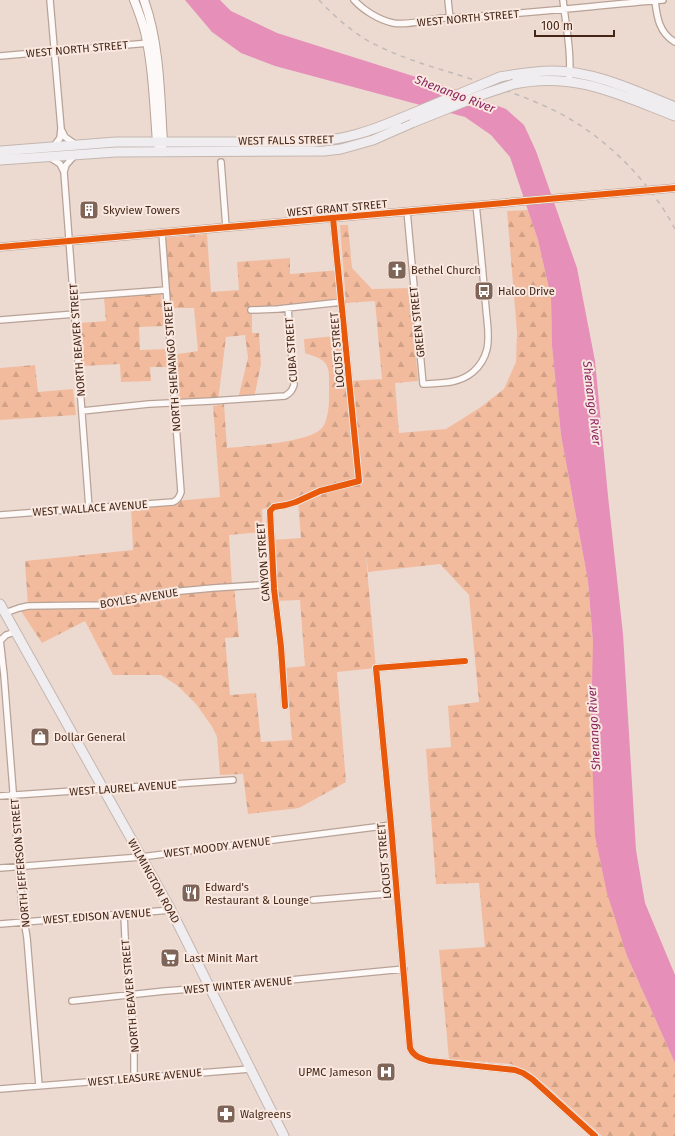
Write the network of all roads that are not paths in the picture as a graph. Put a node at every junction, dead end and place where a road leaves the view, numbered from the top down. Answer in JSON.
{"nodes":[{"id":1,"x":50,"y":0,"type":"edge"},
{"id":2,"x":134,"y":0,"type":"edge"},
{"id":3,"x":144,"y":0,"type":"edge"},
{"id":4,"x":354,"y":0,"type":"edge"},
{"id":5,"x":448,"y":0,"type":"edge"},
{"id":6,"x":562,"y":0,"type":"edge"},
{"id":7,"x":663,"y":0,"type":"edge"},
{"id":8,"x":652,"y":1,"type":"edge"},
{"id":9,"x":564,"y":9,"type":"junction"},
{"id":10,"x":450,"y":18,"type":"junction"},
{"id":11,"x":674,"y":42,"type":"edge"},
{"id":12,"x":151,"y":43,"type":"junction"},
{"id":13,"x":54,"y":51,"type":"junction"},
{"id":14,"x":0,"y":56,"type":"edge"},
{"id":15,"x":570,"y":77,"type":"junction"},
{"id":16,"x":675,"y":107,"type":"edge"},
{"id":17,"x":675,"y":116,"type":"edge"},
{"id":18,"x":155,"y":124,"type":"junction"},
{"id":19,"x":61,"y":128,"type":"junction"},
{"id":20,"x":140,"y":142,"type":"junction"},
{"id":21,"x":160,"y":142,"type":"junction"},
{"id":22,"x":75,"y":145,"type":"junction"},
{"id":23,"x":54,"y":146,"type":"junction"},
{"id":24,"x":0,"y":151,"type":"edge"},
{"id":25,"x":161,"y":152,"type":"junction"},
{"id":26,"x":75,"y":154,"type":"junction"},
{"id":27,"x":48,"y":157,"type":"junction"},
{"id":28,"x":0,"y":160,"type":"edge"},
{"id":29,"x":220,"y":162,"type":"dead end"},
{"id":30,"x":64,"y":172,"type":"junction"},
{"id":31,"x":675,"y":188,"type":"edge"},
{"id":32,"x":476,"y":205,"type":"junction"},
{"id":33,"x":407,"y":211,"type":"junction"},
{"id":34,"x":334,"y":218,"type":"junction"},
{"id":35,"x":226,"y":227,"type":"junction"},
{"id":36,"x":162,"y":233,"type":"junction"},
{"id":37,"x":69,"y":241,"type":"junction"},
{"id":38,"x":0,"y":247,"type":"edge"},
{"id":39,"x":166,"y":290,"type":"junction"},
{"id":40,"x":73,"y":297,"type":"junction"},
{"id":41,"x":342,"y":302,"type":"junction"},
{"id":42,"x":288,"y":308,"type":"junction"},
{"id":43,"x":252,"y":310,"type":"dead end"},
{"id":44,"x":75,"y":314,"type":"junction"},
{"id":45,"x":0,"y":320,"type":"edge"},
{"id":46,"x":174,"y":403,"type":"junction"},
{"id":47,"x":82,"y":411,"type":"junction"},
{"id":48,"x":359,"y":480,"type":"joint"},
{"id":49,"x":178,"y":498,"type":"joint"},
{"id":50,"x":89,"y":508,"type":"junction"},
{"id":51,"x":0,"y":515,"type":"edge"},
{"id":52,"x":274,"y":584,"type":"junction"},
{"id":53,"x":0,"y":604,"type":"edge"},
{"id":54,"x":5,"y":613,"type":"junction"},
{"id":55,"x":15,"y":632,"type":"junction"},
{"id":56,"x":0,"y":640,"type":"edge"},
{"id":57,"x":465,"y":660,"type":"dead end"},
{"id":58,"x":2,"y":688,"type":"edge"},
{"id":59,"x":285,"y":706,"type":"dead end"},
{"id":60,"x":234,"y":780,"type":"dead end"},
{"id":61,"x":103,"y":789,"type":"junction"},
{"id":62,"x":0,"y":796,"type":"edge"},
{"id":63,"x":13,"y":796,"type":"junction"},
{"id":64,"x":391,"y":825,"type":"junction"},
{"id":65,"x":140,"y":857,"type":"junction"},
{"id":66,"x":18,"y":866,"type":"junction"},
{"id":67,"x":0,"y":868,"type":"edge"},
{"id":68,"x":396,"y":893,"type":"junction"},
{"id":69,"x":313,"y":900,"type":"dead end"},
{"id":70,"x":170,"y":910,"type":"junction"},
{"id":71,"x":124,"y":914,"type":"junction"},
{"id":72,"x":24,"y":922,"type":"junction"},
{"id":73,"x":0,"y":924,"type":"edge"},
{"id":74,"x":404,"y":970,"type":"junction"},
{"id":75,"x":210,"y":988,"type":"junction"},
{"id":76,"x":130,"y":995,"type":"junction"},
{"id":77,"x":72,"y":1001,"type":"dead end"},
{"id":78,"x":250,"y":1069,"type":"junction"},
{"id":79,"x":134,"y":1078,"type":"junction"},
{"id":80,"x":39,"y":1086,"type":"junction"},
{"id":81,"x":0,"y":1089,"type":"edge"},
{"id":82,"x":284,"y":1136,"type":"edge"},
{"id":83,"x":595,"y":1136,"type":"edge"}],
"edges":[{"from":1,"to":13,"type":"street"},
{"from":2,"to":12,"type":"main road"},
{"from":3,"to":12,"type":"main road"},
{"from":4,"to":10,"type":"street","name":"WEST NORTH STREET"},
{"from":5,"to":10,"type":"street"},
{"from":6,"to":9,"type":"street"},
{"from":7,"to":8,"type":"street","name":"WEST NORTH STREET"},
{"from":8,"to":9,"type":"street","name":"WEST NORTH STREET"},
{"from":8,"to":11,"type":"street"},
{"from":9,"to":10,"type":"street","name":"WEST NORTH STREET"},
{"from":9,"to":15,"type":"street"},
{"from":12,"to":13,"type":"street","name":"WEST NORTH STREET"},
{"from":12,"to":18,"type":"main road"},
{"from":12,"to":21,"type":"main road"},
{"from":13,"to":14,"type":"street","name":"WEST NORTH STREET"},
{"from":13,"to":19,"type":"street"},
{"from":15,"to":16,"type":"main road","name":"WEST FALLS STREET"},
{"from":15,"to":17,"type":"main road","name":"WEST FALLS STREET"},
{"from":15,"to":21,"type":"main road","name":"WEST FALLS STREET","bridge":true},
{"from":15,"to":25,"type":"main road","name":"WEST FALLS STREET","bridge":true},
{"from":18,"to":20,"type":"main road"},
{"from":18,"to":21,"type":"main road"},
{"from":19,"to":22,"type":"street"},
{"from":19,"to":23,"type":"street"},
{"from":20,"to":21,"type":"main road","name":"WEST FALLS STREET"},
{"from":20,"to":22,"type":"main road","name":"WEST FALLS STREET"},
{"from":21,"to":25,"type":"main road"},
{"from":22,"to":23,"type":"main road","name":"WEST FALLS STREET"},
{"from":23,"to":24,"type":"main road","name":"WEST FALLS STREET"},
{"from":25,"to":26,"type":"main road","name":"WEST FALLS STREET"},
{"from":26,"to":27,"type":"main road","name":"WEST FALLS STREET"},
{"from":26,"to":30,"type":"street"},
{"from":27,"to":28,"type":"main road","name":"WEST FALLS STREET"},
{"from":27,"to":30,"type":"street"},
{"from":29,"to":35,"type":"street"},
{"from":30,"to":37,"type":"street","name":"NORTH BEAVER STREET"},
{"from":31,"to":32,"type":"street","name":"WEST GRANT STREET"},
{"from":32,"to":33,"type":"street","name":"WEST GRANT STREET"},
{"from":32,"to":33,"type":"street","name":"GREEN STREET"},
{"from":33,"to":34,"type":"street","name":"WEST GRANT STREET"},
{"from":34,"to":35,"type":"street","name":"WEST GRANT STREET"},
{"from":34,"to":41,"type":"street","name":"LOCUST STREET"},
{"from":35,"to":36,"type":"street","name":"WEST GRANT STREET"},
{"from":36,"to":37,"type":"street","name":"WEST GRANT STREET"},
{"from":36,"to":39,"type":"street","name":"NORTH SHENANGO STREET"},
{"from":37,"to":38,"type":"street","name":"WEST GRANT STREET"},
{"from":37,"to":40,"type":"street","name":"NORTH BEAVER STREET"},
{"from":39,"to":40,"type":"street"},
{"from":39,"to":46,"type":"street","name":"NORTH SHENANGO STREET"},
{"from":40,"to":44,"type":"street","name":"NORTH BEAVER STREET"},
{"from":41,"to":42,"type":"street"},
{"from":41,"to":48,"type":"street","name":"LOCUST STREET"},
{"from":42,"to":43,"type":"street"},
{"from":42,"to":46,"type":"street","name":"CUBA STREET"},
{"from":44,"to":45,"type":"street"},
{"from":44,"to":47,"type":"street","name":"NORTH BEAVER STREET"},
{"from":46,"to":47,"type":"street"},
{"from":46,"to":49,"type":"street","name":"NORTH SHENANGO STREET"},
{"from":47,"to":50,"type":"street","name":"NORTH BEAVER STREET"},
{"from":48,"to":52,"type":"street","name":"CANYON STREET"},
{"from":49,"to":50,"type":"street","name":"WEST WALLACE AVENUE"},
{"from":50,"to":51,"type":"street","name":"WEST WALLACE AVENUE"},
{"from":52,"to":54,"type":"street","name":"BOYLES AVENUE"},
{"from":52,"to":59,"type":"street","name":"CANYON STREET"},
{"from":53,"to":54,"type":"main road","name":"WILMINGTON ROAD"},
{"from":54,"to":55,"type":"main road","name":"WILMINGTON ROAD"},
{"from":55,"to":56,"type":"street","name":"NORTH JEFFERSON STREET"},
{"from":55,"to":61,"type":"main road","name":"WILMINGTON ROAD"},
{"from":56,"to":58,"type":"street","name":"NORTH JEFFERSON STREET"},
{"from":57,"to":64,"type":"street","name":"LOCUST STREET"},
{"from":58,"to":63,"type":"street","name":"NORTH JEFFERSON STREET"},
{"from":60,"to":61,"type":"street","name":"WEST LAUREL AVENUE"},
{"from":61,"to":63,"type":"street","name":"WEST LAUREL AVENUE"},
{"from":61,"to":65,"type":"main road","name":"WILMINGTON ROAD"},
{"from":62,"to":63,"type":"street","name":"WEST LAUREL AVENUE"},
{"from":63,"to":66,"type":"street","name":"NORTH JEFFERSON STREET"},
{"from":64,"to":65,"type":"street","name":"WEST MOODY AVENUE"},
{"from":64,"to":68,"type":"street","name":"LOCUST STREET"},
{"from":65,"to":66,"type":"street","name":"WEST MOODY AVENUE"},
{"from":65,"to":70,"type":"main road","name":"WILMINGTON ROAD"},
{"from":66,"to":67,"type":"street","name":"WEST MOODY AVENUE"},
{"from":66,"to":72,"type":"street","name":"NORTH JEFFERSON STREET"},
{"from":68,"to":69,"type":"street"},
{"from":68,"to":74,"type":"street","name":"LOCUST STREET"},
{"from":70,"to":71,"type":"street","name":"WEST EDISON AVENUE"},
{"from":70,"to":75,"type":"main road","name":"WILMINGTON ROAD"},
{"from":71,"to":72,"type":"street","name":"WEST EDISON AVENUE"},
{"from":71,"to":76,"type":"street","name":"NORTH BEAVER STREET"},
{"from":72,"to":73,"type":"street","name":"WEST EDISON AVENUE"},
{"from":72,"to":80,"type":"street","name":"NORTH JEFFERSON STREET"},
{"from":74,"to":75,"type":"street","name":"WEST WINTER AVENUE"},
{"from":74,"to":83,"type":"street","name":"LOCUST STREET"},
{"from":75,"to":76,"type":"street","name":"WEST WINTER AVENUE"},
{"from":75,"to":78,"type":"main road","name":"WILMINGTON ROAD"},
{"from":76,"to":77,"type":"street","name":"WEST WINTER AVENUE"},
{"from":76,"to":79,"type":"street","name":"NORTH BEAVER STREET"},
{"from":78,"to":79,"type":"street","name":"WEST LEASURE AVENUE"},
{"from":78,"to":82,"type":"main road","name":"WILMINGTON ROAD"},
{"from":79,"to":80,"type":"street","name":"WEST LEASURE AVENUE"},
{"from":80,"to":81,"type":"street","name":"WEST LEASURE AVENUE"}]}
